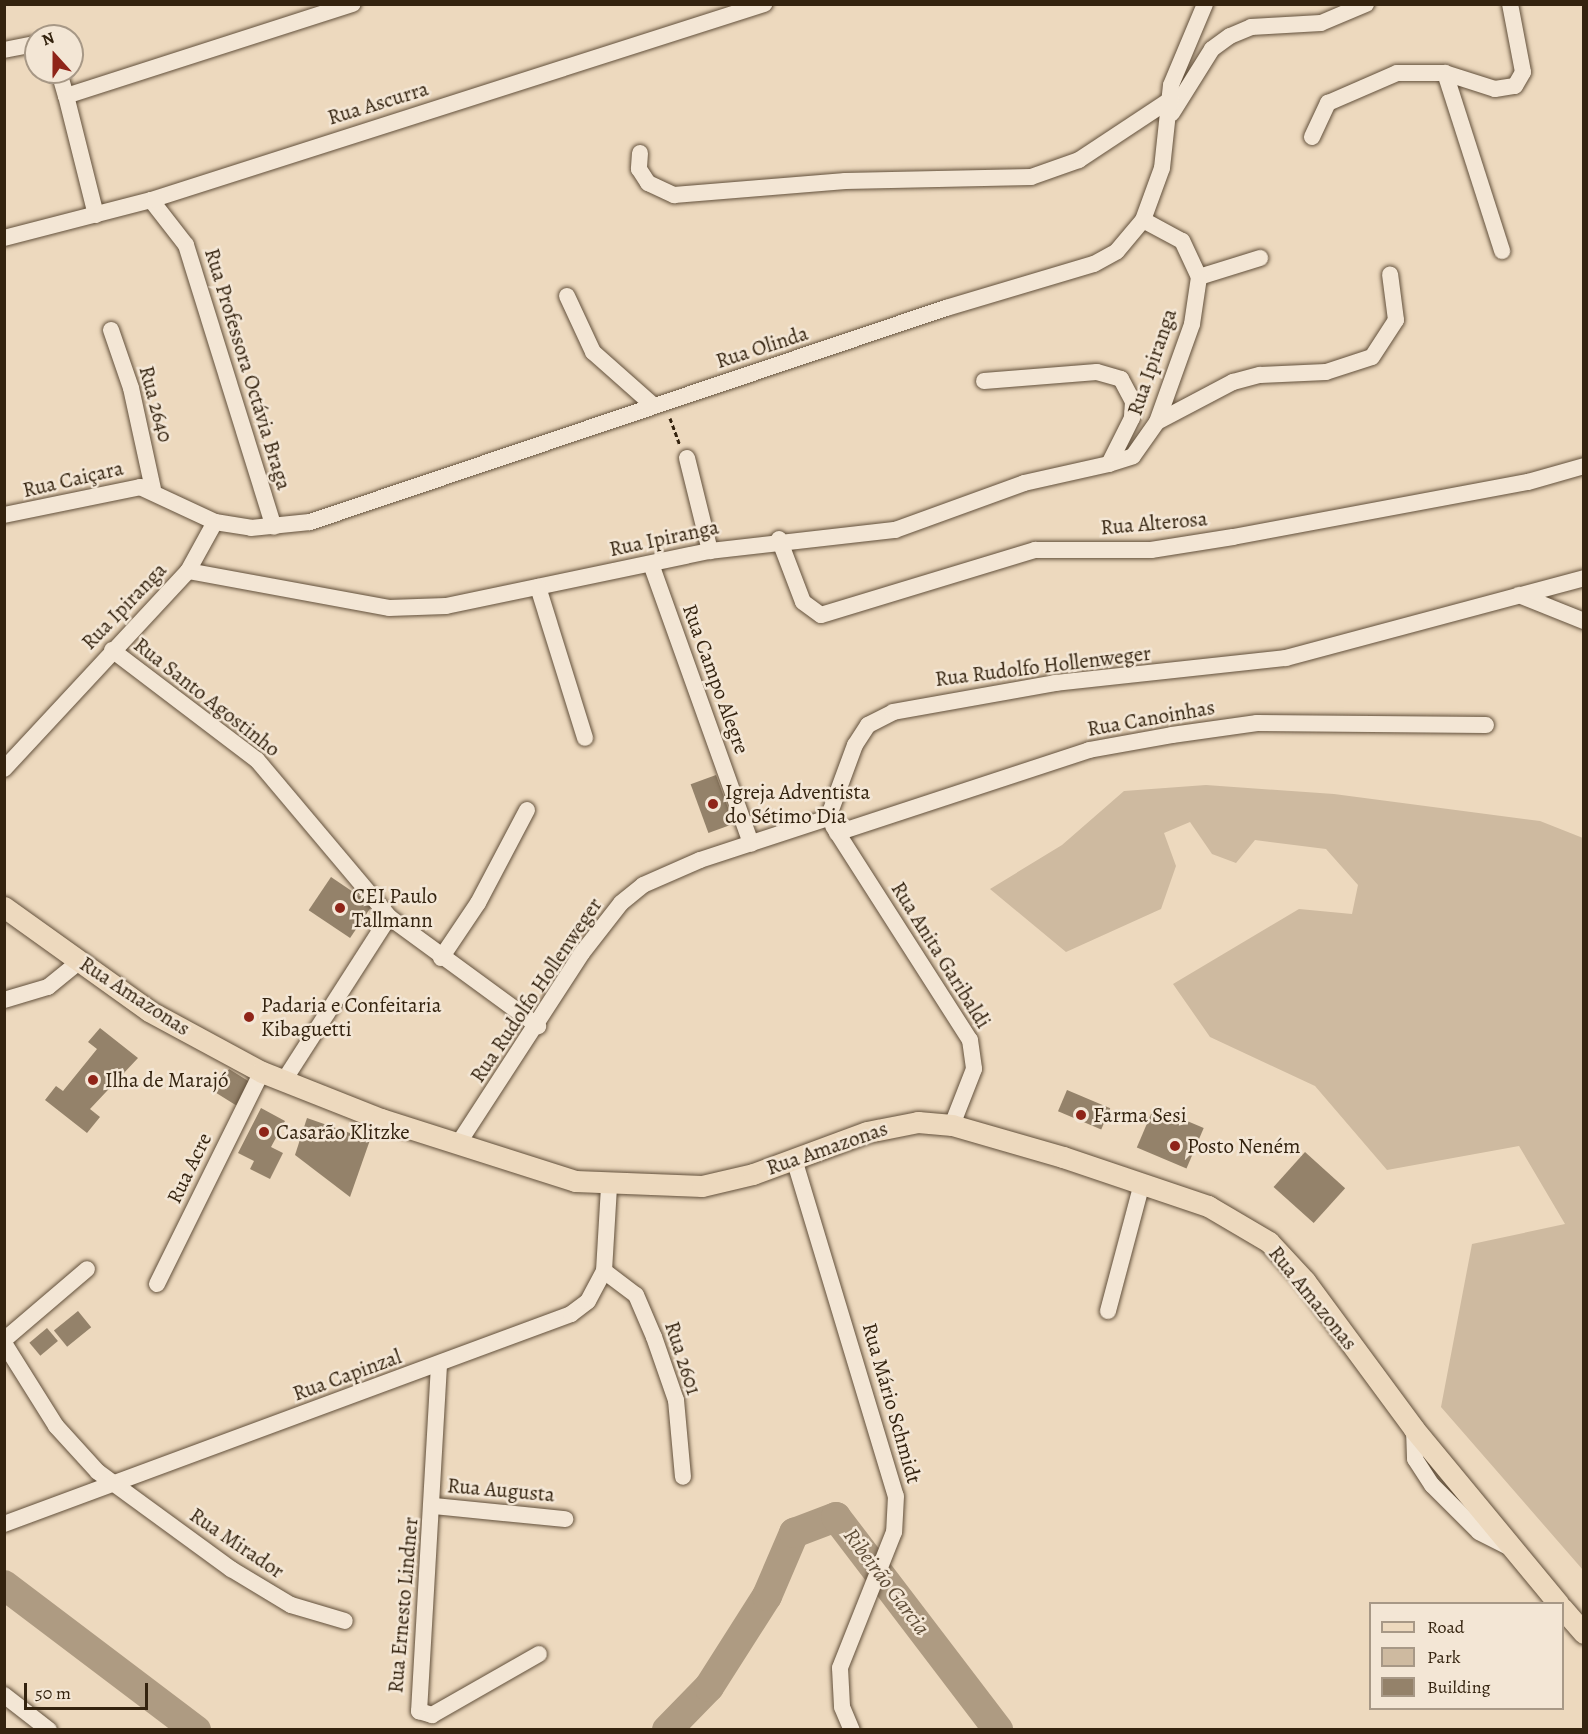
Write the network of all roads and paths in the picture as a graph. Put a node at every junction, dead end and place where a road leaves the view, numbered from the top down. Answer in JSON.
{"nodes":[{"id":1,"x":353,"y":4,"type":"edge"},
{"id":2,"x":764,"y":4,"type":"edge"},
{"id":3,"x":1205,"y":4,"type":"edge"},
{"id":4,"x":1366,"y":4,"type":"edge"},
{"id":5,"x":1510,"y":4,"type":"edge"},
{"id":6,"x":24,"y":46,"type":"edge"},
{"id":7,"x":4,"y":50,"type":"edge"},
{"id":8,"x":1445,"y":73,"type":"junction"},
{"id":9,"x":62,"y":84,"type":"edge"},
{"id":10,"x":66,"y":96,"type":"junction"},
{"id":11,"x":1171,"y":99,"type":"junction"},
{"id":12,"x":1170,"y":116,"type":"junction"},
{"id":13,"x":1312,"y":137,"type":"dead end"},
{"id":14,"x":640,"y":153,"type":"dead end"},
{"id":15,"x":151,"y":200,"type":"junction"},
{"id":16,"x":96,"y":215,"type":"junction"},
{"id":17,"x":1143,"y":220,"type":"junction"},
{"id":18,"x":4,"y":238,"type":"edge"},
{"id":19,"x":1502,"y":251,"type":"dead end"},
{"id":20,"x":1260,"y":258,"type":"dead end"},
{"id":21,"x":1390,"y":274,"type":"dead end"},
{"id":22,"x":1199,"y":277,"type":"junction"},
{"id":23,"x":567,"y":296,"type":"dead end"},
{"id":24,"x":111,"y":330,"type":"dead end"},
{"id":25,"x":984,"y":381,"type":"dead end"},
{"id":26,"x":660,"y":404,"type":"junction"},
{"id":27,"x":1157,"y":422,"type":"junction"},
{"id":28,"x":687,"y":458,"type":"joint"},
{"id":29,"x":1109,"y":464,"type":"junction"},
{"id":30,"x":1584,"y":466,"type":"edge"},
{"id":31,"x":153,"y":489,"type":"junction"},
{"id":32,"x":4,"y":515,"type":"edge"},
{"id":33,"x":215,"y":522,"type":"junction"},
{"id":34,"x":274,"y":527,"type":"junction"},
{"id":35,"x":779,"y":539,"type":"junction"},
{"id":36,"x":710,"y":550,"type":"junction"},
{"id":37,"x":651,"y":564,"type":"junction"},
{"id":38,"x":188,"y":571,"type":"junction"},
{"id":39,"x":1584,"y":579,"type":"edge"},
{"id":40,"x":538,"y":587,"type":"junction"},
{"id":41,"x":1519,"y":595,"type":"junction"},
{"id":42,"x":1584,"y":621,"type":"edge"},
{"id":43,"x":112,"y":650,"type":"junction"},
{"id":44,"x":1486,"y":725,"type":"dead end"},
{"id":45,"x":585,"y":738,"type":"dead end"},
{"id":46,"x":4,"y":769,"type":"edge"},
{"id":47,"x":527,"y":810,"type":"dead end"},
{"id":48,"x":828,"y":818,"type":"junction"},
{"id":49,"x":837,"y":833,"type":"junction"},
{"id":50,"x":751,"y":844,"type":"junction"},
{"id":51,"x":4,"y":907,"type":"edge"},
{"id":52,"x":389,"y":917,"type":"junction"},
{"id":53,"x":441,"y":958,"type":"junction"},
{"id":54,"x":81,"y":961,"type":"junction"},
{"id":55,"x":4,"y":1000,"type":"edge"},
{"id":56,"x":538,"y":1026,"type":"junction"},
{"id":57,"x":262,"y":1072,"type":"junction"},
{"id":58,"x":283,"y":1082,"type":"junction"},
{"id":59,"x":952,"y":1125,"type":"junction"},
{"id":60,"x":458,"y":1144,"type":"junction"},
{"id":61,"x":794,"y":1159,"type":"junction"},
{"id":62,"x":1142,"y":1183,"type":"junction"},
{"id":63,"x":609,"y":1186,"type":"junction"},
{"id":64,"x":87,"y":1269,"type":"dead end"},
{"id":65,"x":604,"y":1271,"type":"junction"},
{"id":66,"x":157,"y":1284,"type":"dead end"},
{"id":67,"x":1108,"y":1311,"type":"dead end"},
{"id":68,"x":4,"y":1342,"type":"edge"},
{"id":69,"x":439,"y":1365,"type":"junction"},
{"id":70,"x":683,"y":1477,"type":"dead end"},
{"id":71,"x":113,"y":1484,"type":"junction"},
{"id":72,"x":434,"y":1506,"type":"junction"},
{"id":73,"x":565,"y":1518,"type":"dead end"},
{"id":74,"x":8,"y":1523,"type":"edge"},
{"id":75,"x":1557,"y":1602,"type":"edge"},
{"id":76,"x":1564,"y":1609,"type":"edge"},
{"id":77,"x":345,"y":1620,"type":"dead end"},
{"id":78,"x":1584,"y":1633,"type":"edge"},
{"id":79,"x":538,"y":1654,"type":"dead end"},
{"id":80,"x":4,"y":1695,"type":"edge"},
{"id":81,"x":850,"y":1728,"type":"edge"},
{"id":82,"x":49,"y":1730,"type":"edge"}],
"edges":[{"from":1,"to":10,"type":"street"},
{"from":2,"to":15,"type":"street","name":"Rua Ascurra"},
{"from":3,"to":11,"type":"street","name":"Rua Olinda"},
{"from":4,"to":12,"type":"street"},
{"from":5,"to":8,"type":"street"},
{"from":6,"to":7,"type":"street"},
{"from":8,"to":13,"type":"street"},
{"from":8,"to":19,"type":"street"},
{"from":9,"to":10,"type":"street"},
{"from":10,"to":16,"type":"street"},
{"from":11,"to":12,"type":"street","name":"Rua Olinda"},
{"from":11,"to":14,"type":"street"},
{"from":12,"to":17,"type":"street","name":"Rua Olinda"},
{"from":15,"to":16,"type":"street","name":"Rua Ascurra"},
{"from":15,"to":34,"type":"street","name":"Rua Professora Octávia Braga"},
{"from":16,"to":18,"type":"street","name":"Rua Ascurra"},
{"from":17,"to":22,"type":"street"},
{"from":17,"to":26,"type":"street","name":"Rua Olinda"},
{"from":20,"to":22,"type":"street"},
{"from":21,"to":27,"type":"street"},
{"from":22,"to":27,"type":"street","name":"Rua Ipiranga"},
{"from":23,"to":26,"type":"street"},
{"from":24,"to":31,"type":"street","name":"Rua 2640"},
{"from":25,"to":29,"type":"street"},
{"from":26,"to":28,"type":"path"},
{"from":26,"to":34,"type":"street","name":"Rua Olinda"},
{"from":27,"to":29,"type":"street","name":"Rua Ipiranga"},
{"from":28,"to":36,"type":"street"},
{"from":29,"to":35,"type":"street","name":"Rua Ipiranga"},
{"from":30,"to":35,"type":"street","name":"Rua Alterosa"},
{"from":31,"to":32,"type":"street","name":"Rua Caiçara"},
{"from":31,"to":33,"type":"street","name":"Rua Caiçara"},
{"from":33,"to":34,"type":"street","name":"Rua Olinda"},
{"from":33,"to":38,"type":"street"},
{"from":35,"to":36,"type":"street","name":"Rua Ipiranga"},
{"from":36,"to":37,"type":"street","name":"Rua Ipiranga"},
{"from":37,"to":40,"type":"street","name":"Rua Ipiranga"},
{"from":37,"to":50,"type":"street","name":"Rua Campo Alegre"},
{"from":38,"to":40,"type":"street","name":"Rua Ipiranga"},
{"from":38,"to":43,"type":"street","name":"Rua Ipiranga"},
{"from":39,"to":41,"type":"street","name":"Rua Rudolfo Hollenweger"},
{"from":40,"to":45,"type":"street"},
{"from":41,"to":42,"type":"street"},
{"from":41,"to":48,"type":"street","name":"Rua Rudolfo Hollenweger"},
{"from":43,"to":46,"type":"street","name":"Rua Ipiranga"},
{"from":43,"to":52,"type":"street","name":"Rua Santo Agostinho"},
{"from":44,"to":49,"type":"street","name":"Rua Canoinhas"},
{"from":47,"to":53,"type":"street"},
{"from":48,"to":49,"type":"street","name":"Rua Anita Garibaldi"},
{"from":48,"to":50,"type":"street","name":"Rua Rudolfo Hollenweger"},
{"from":49,"to":59,"type":"street","name":"Rua Anita Garibaldi"},
{"from":50,"to":56,"type":"street","name":"Rua Rudolfo Hollenweger"},
{"from":51,"to":54,"type":"main road","name":"Rua Amazonas"},
{"from":52,"to":53,"type":"street","name":"Rua Santo Agostinho"},
{"from":52,"to":58,"type":"street"},
{"from":53,"to":56,"type":"street","name":"Rua Santo Agostinho"},
{"from":54,"to":55,"type":"street"},
{"from":54,"to":57,"type":"main road","name":"Rua Amazonas"},
{"from":56,"to":60,"type":"street","name":"Rua Rudolfo Hollenweger"},
{"from":57,"to":58,"type":"main road","name":"Rua Amazonas"},
{"from":57,"to":66,"type":"street","name":"Rua Acre"},
{"from":58,"to":60,"type":"main road","name":"Rua Amazonas"},
{"from":59,"to":61,"type":"main road","name":"Rua Amazonas"},
{"from":59,"to":62,"type":"main road","name":"Rua Amazonas"},
{"from":60,"to":63,"type":"main road","name":"Rua Amazonas"},
{"from":61,"to":63,"type":"main road","name":"Rua Amazonas"},
{"from":61,"to":81,"type":"street","name":"Rua Mário Schmidt"},
{"from":62,"to":67,"type":"street"},
{"from":62,"to":75,"type":"main road","name":"Rua Amazonas"},
{"from":63,"to":65,"type":"street","name":"Rua Capinzal"},
{"from":64,"to":68,"type":"street"},
{"from":65,"to":69,"type":"street","name":"Rua Capinzal"},
{"from":65,"to":70,"type":"street","name":"Rua 2601"},
{"from":68,"to":71,"type":"street","name":"Rua Mirador"},
{"from":69,"to":71,"type":"street","name":"Rua Capinzal"},
{"from":69,"to":72,"type":"street","name":"Rua Ernesto Lindner"},
{"from":71,"to":74,"type":"street","name":"Rua Capinzal"},
{"from":71,"to":77,"type":"street","name":"Rua Mirador"},
{"from":72,"to":73,"type":"street","name":"Rua Augusta"},
{"from":72,"to":79,"type":"street","name":"Rua Ernesto Lindner"},
{"from":76,"to":78,"type":"main road"},
{"from":80,"to":82,"type":"street"}]}
